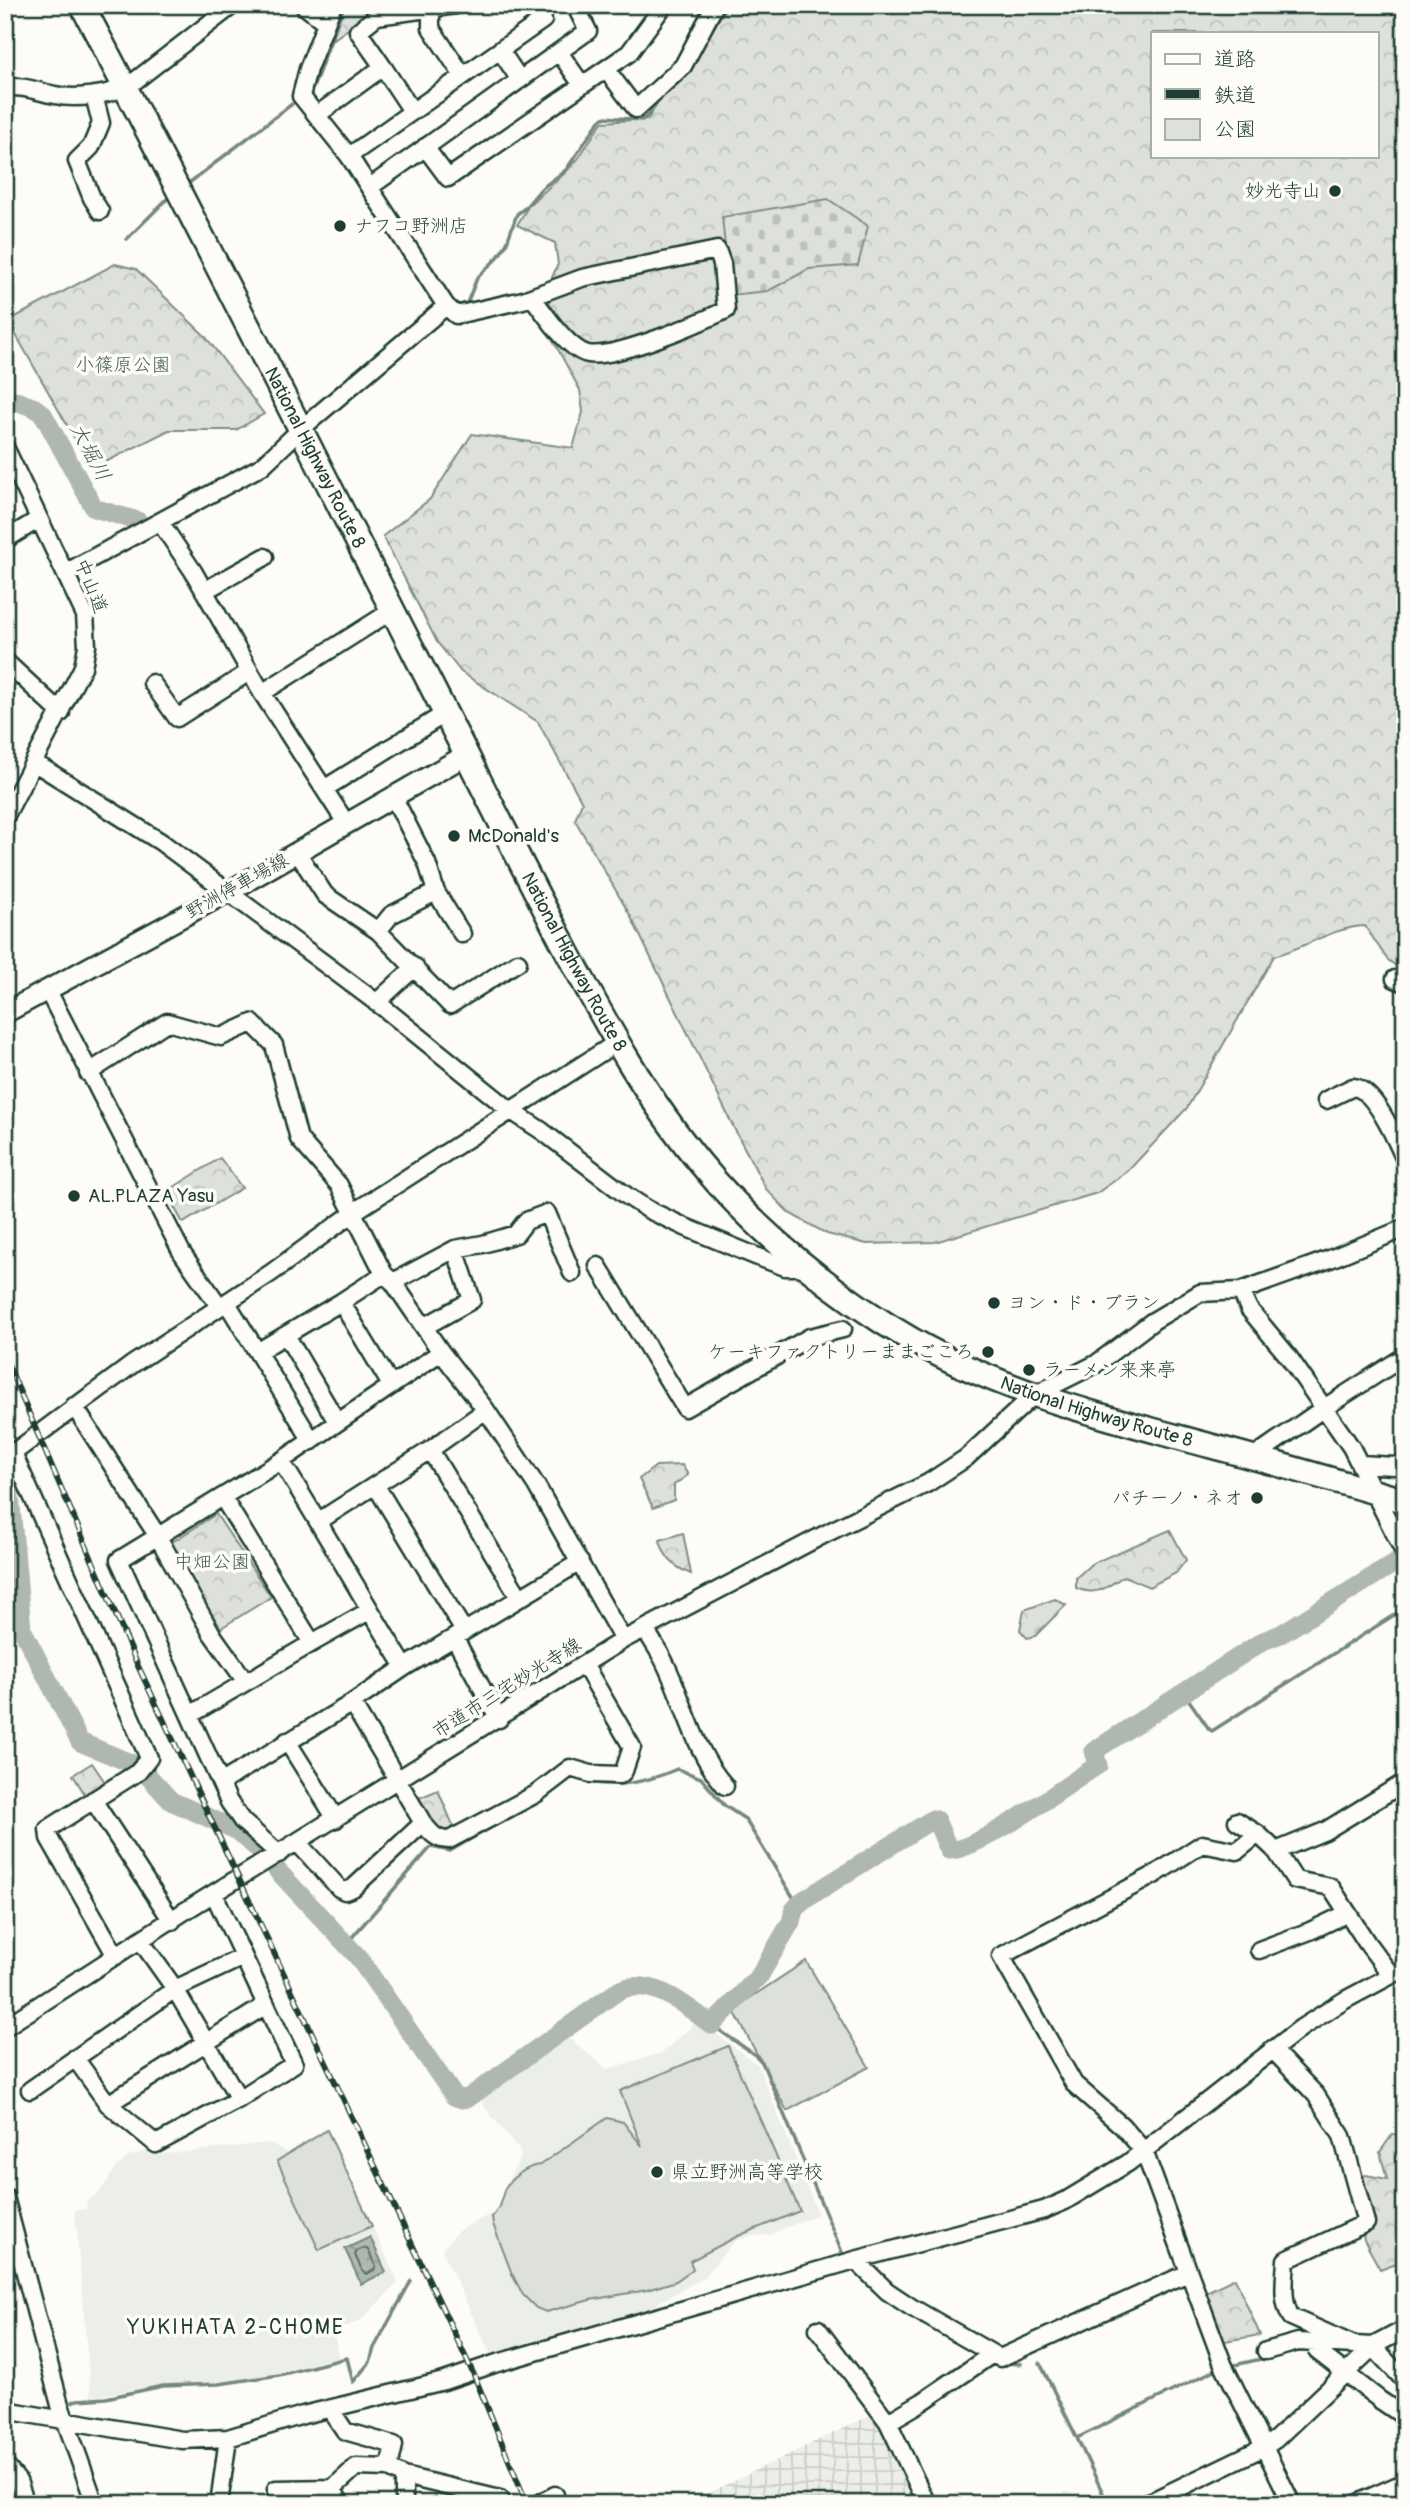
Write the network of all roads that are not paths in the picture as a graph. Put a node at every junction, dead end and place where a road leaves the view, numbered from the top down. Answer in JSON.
{"nodes":[{"id":1,"x":82,"y":5,"type":"edge"},
{"id":2,"x":233,"y":5,"type":"edge"},
{"id":3,"x":303,"y":5,"type":"edge"},
{"id":4,"x":333,"y":5,"type":"edge"},
{"id":5,"x":456,"y":5,"type":"edge"},
{"id":6,"x":537,"y":5,"type":"edge"},
{"id":7,"x":664,"y":5,"type":"edge"},
{"id":8,"x":715,"y":5,"type":"edge"},
{"id":9,"x":581,"y":7,"type":"edge"},
{"id":10,"x":431,"y":9,"type":"junction"},
{"id":11,"x":325,"y":22,"type":"junction"},
{"id":12,"x":500,"y":50,"type":"junction"},
{"id":13,"x":559,"y":52,"type":"junction"},
{"id":14,"x":383,"y":67,"type":"junction"},
{"id":15,"x":606,"y":69,"type":"junction"},
{"id":16,"x":463,"y":76,"type":"junction"},
{"id":17,"x":520,"y":80,"type":"junction"},
{"id":18,"x":582,"y":85,"type":"junction"},
{"id":19,"x":5,"y":87,"type":"edge"},
{"id":20,"x":125,"y":88,"type":"junction"},
{"id":21,"x":94,"y":95,"type":"junction"},
{"id":22,"x":412,"y":111,"type":"junction"},
{"id":23,"x":317,"y":116,"type":"junction"},
{"id":24,"x":425,"y":148,"type":"junction"},
{"id":25,"x":349,"y":156,"type":"junction"},
{"id":26,"x":370,"y":187,"type":"junction"},
{"id":27,"x":100,"y":211,"type":"dead end"},
{"id":28,"x":532,"y":297,"type":"junction"},
{"id":29,"x":446,"y":306,"type":"junction"},
{"id":30,"x":301,"y":429,"type":"junction"},
{"id":31,"x":5,"y":447,"type":"edge"},
{"id":32,"x":39,"y":519,"type":"junction"},
{"id":33,"x":160,"y":522,"type":"junction"},
{"id":34,"x":5,"y":540,"type":"edge"},
{"id":35,"x":265,"y":557,"type":"dead end"},
{"id":36,"x":65,"y":573,"type":"junction"},
{"id":37,"x":204,"y":591,"type":"junction"},
{"id":38,"x":393,"y":610,"type":"junction"},
{"id":39,"x":5,"y":661,"type":"edge"},
{"id":40,"x":249,"y":672,"type":"junction"},
{"id":41,"x":152,"y":683,"type":"dead end"},
{"id":42,"x":261,"y":693,"type":"junction"},
{"id":43,"x":61,"y":713,"type":"junction"},
{"id":44,"x":446,"y":713,"type":"junction"},
{"id":45,"x":466,"y":755,"type":"junction"},
{"id":46,"x":35,"y":763,"type":"junction"},
{"id":47,"x":324,"y":789,"type":"junction"},
{"id":48,"x":393,"y":796,"type":"junction"},
{"id":49,"x":5,"y":817,"type":"edge"},
{"id":50,"x":346,"y":823,"type":"junction"},
{"id":51,"x":297,"y":852,"type":"junction"},
{"id":52,"x":228,"y":892,"type":"junction"},
{"id":53,"x":436,"y":892,"type":"junction"},
{"id":54,"x":378,"y":930,"type":"junction"},
{"id":55,"x":462,"y":934,"type":"dead end"},
{"id":56,"x":518,"y":962,"type":"dead end"},
{"id":57,"x":415,"y":967,"type":"junction"},
{"id":58,"x":47,"y":989,"type":"junction"},
{"id":59,"x":376,"y":1003,"type":"junction"},
{"id":60,"x":5,"y":1013,"type":"edge"},
{"id":61,"x":615,"y":1042,"type":"junction"},
{"id":62,"x":88,"y":1073,"type":"junction"},
{"id":63,"x":1326,"y":1100,"type":"dead end"},
{"id":64,"x":510,"y":1110,"type":"junction"},
{"id":65,"x":1405,"y":1160,"type":"edge"},
{"id":66,"x":352,"y":1214,"type":"junction"},
{"id":67,"x":1405,"y":1228,"type":"edge"},
{"id":68,"x":455,"y":1249,"type":"junction"},
{"id":69,"x":598,"y":1266,"type":"dead end"},
{"id":70,"x":805,"y":1267,"type":"junction"},
{"id":71,"x":572,"y":1273,"type":"dead end"},
{"id":72,"x":389,"y":1278,"type":"junction"},
{"id":73,"x":1241,"y":1291,"type":"junction"},
{"id":74,"x":341,"y":1303,"type":"junction"},
{"id":75,"x":223,"y":1305,"type":"junction"},
{"id":76,"x":424,"y":1327,"type":"junction"},
{"id":77,"x":843,"y":1329,"type":"dead end"},
{"id":78,"x":286,"y":1335,"type":"junction"},
{"id":79,"x":257,"y":1352,"type":"junction"},
{"id":80,"x":441,"y":1352,"type":"junction"},
{"id":81,"x":1405,"y":1356,"type":"edge"},
{"id":82,"x":391,"y":1385,"type":"junction"},
{"id":83,"x":1034,"y":1395,"type":"junction"},
{"id":84,"x":74,"y":1406,"type":"junction"},
{"id":85,"x":1324,"y":1408,"type":"junction"},
{"id":86,"x":486,"y":1410,"type":"junction"},
{"id":87,"x":337,"y":1422,"type":"junction"},
{"id":88,"x":312,"y":1441,"type":"junction"},
{"id":89,"x":430,"y":1450,"type":"junction"},
{"id":90,"x":9,"y":1456,"type":"edge"},
{"id":91,"x":1259,"y":1459,"type":"junction"},
{"id":92,"x":281,"y":1461,"type":"junction"},
{"id":93,"x":1405,"y":1462,"type":"edge"},
{"id":94,"x":1361,"y":1464,"type":"junction"},
{"id":95,"x":376,"y":1486,"type":"junction"},
{"id":96,"x":1372,"y":1491,"type":"junction"},
{"id":97,"x":223,"y":1498,"type":"junction"},
{"id":98,"x":1405,"y":1501,"type":"edge"},
{"id":99,"x":319,"y":1521,"type":"junction"},
{"id":100,"x":157,"y":1535,"type":"junction"},
{"id":101,"x":1405,"y":1554,"type":"edge"},
{"id":102,"x":580,"y":1562,"type":"junction"},
{"id":103,"x":520,"y":1598,"type":"junction"},
{"id":104,"x":369,"y":1611,"type":"junction"},
{"id":105,"x":645,"y":1629,"type":"junction"},
{"id":106,"x":459,"y":1635,"type":"junction"},
{"id":107,"x":623,"y":1640,"type":"junction"},
{"id":108,"x":312,"y":1643,"type":"junction"},
{"id":109,"x":585,"y":1666,"type":"junction"},
{"id":110,"x":405,"y":1667,"type":"junction"},
{"id":111,"x":246,"y":1682,"type":"junction"},
{"id":112,"x":352,"y":1703,"type":"junction"},
{"id":113,"x":190,"y":1715,"type":"junction"},
{"id":114,"x":499,"y":1719,"type":"junction"},
{"id":115,"x":287,"y":1741,"type":"junction"},
{"id":116,"x":398,"y":1779,"type":"junction"},
{"id":117,"x":222,"y":1782,"type":"junction"},
{"id":118,"x":1405,"y":1782,"type":"edge"},
{"id":119,"x":725,"y":1787,"type":"dead end"},
{"id":120,"x":93,"y":1800,"type":"junction"},
{"id":121,"x":336,"y":1819,"type":"junction"},
{"id":122,"x":1237,"y":1821,"type":"dead end"},
{"id":123,"x":423,"y":1823,"type":"junction"},
{"id":124,"x":1258,"y":1834,"type":"junction"},
{"id":125,"x":297,"y":1842,"type":"junction"},
{"id":126,"x":1276,"y":1851,"type":"junction"},
{"id":127,"x":279,"y":1854,"type":"junction"},
{"id":128,"x":214,"y":1894,"type":"junction"},
{"id":129,"x":1348,"y":1913,"type":"junction"},
{"id":130,"x":172,"y":1921,"type":"junction"},
{"id":131,"x":141,"y":1941,"type":"junction"},
{"id":132,"x":1259,"y":1950,"type":"dead end"},
{"id":133,"x":116,"y":1956,"type":"junction"},
{"id":134,"x":243,"y":1957,"type":"junction"},
{"id":135,"x":1398,"y":1972,"type":"edge"},
{"id":136,"x":175,"y":1989,"type":"junction"},
{"id":137,"x":266,"y":2005,"type":"junction"},
{"id":138,"x":5,"y":2027,"type":"edge"},
{"id":139,"x":205,"y":2043,"type":"junction"},
{"id":140,"x":1272,"y":2049,"type":"junction"},
{"id":141,"x":75,"y":2058,"type":"junction"},
{"id":142,"x":30,"y":2090,"type":"dead end"},
{"id":143,"x":239,"y":2099,"type":"junction"},
{"id":144,"x":108,"y":2104,"type":"junction"},
{"id":145,"x":1144,"y":2151,"type":"junction"},
{"id":146,"x":5,"y":2197,"type":"edge"},
{"id":147,"x":855,"y":2260,"type":"junction"},
{"id":148,"x":1188,"y":2273,"type":"junction"},
{"id":149,"x":1296,"y":2319,"type":"junction"},
{"id":150,"x":818,"y":2329,"type":"dead end"},
{"id":151,"x":1405,"y":2329,"type":"edge"},
{"id":152,"x":1316,"y":2343,"type":"junction"},
{"id":153,"x":1354,"y":2345,"type":"junction"},
{"id":154,"x":1284,"y":2346,"type":"junction"},
{"id":155,"x":1266,"y":2351,"type":"dead end"},
{"id":156,"x":991,"y":2355,"type":"junction"},
{"id":157,"x":1345,"y":2373,"type":"junction"},
{"id":158,"x":1405,"y":2381,"type":"edge"},
{"id":159,"x":5,"y":2410,"type":"edge"},
{"id":160,"x":326,"y":2410,"type":"junction"},
{"id":161,"x":1405,"y":2417,"type":"edge"},
{"id":162,"x":65,"y":2421,"type":"junction"},
{"id":163,"x":888,"y":2422,"type":"junction"},
{"id":164,"x":228,"y":2438,"type":"junction"},
{"id":165,"x":1264,"y":2447,"type":"junction"},
{"id":166,"x":5,"y":2465,"type":"edge"},
{"id":167,"x":389,"y":2468,"type":"junction"},
{"id":168,"x":404,"y":2476,"type":"junction"},
{"id":169,"x":1405,"y":2482,"type":"edge"},
{"id":170,"x":333,"y":2487,"type":"junction"},
{"id":171,"x":555,"y":2495,"type":"dead end"},
{"id":172,"x":26,"y":2504,"type":"edge"},
{"id":173,"x":95,"y":2504,"type":"edge"},
{"id":174,"x":219,"y":2504,"type":"edge"},
{"id":175,"x":280,"y":2504,"type":"edge"},
{"id":176,"x":340,"y":2504,"type":"edge"},
{"id":177,"x":404,"y":2504,"type":"edge"},
{"id":178,"x":502,"y":2504,"type":"edge"},
{"id":179,"x":538,"y":2504,"type":"edge"},
{"id":180,"x":927,"y":2504,"type":"edge"},
{"id":181,"x":1146,"y":2504,"type":"edge"},
{"id":182,"x":1292,"y":2504,"type":"edge"},
{"id":183,"x":1355,"y":2504,"type":"edge"}],
"edges":[{"from":1,"to":20,"type":"highway","name":"National Highway Route 8"},
{"from":2,"to":20,"type":"street"},
{"from":3,"to":11,"type":"street"},
{"from":4,"to":11,"type":"street"},
{"from":5,"to":10,"type":"street"},
{"from":6,"to":12,"type":"street"},
{"from":7,"to":15,"type":"street"},
{"from":8,"to":15,"type":"street"},
{"from":9,"to":13,"type":"street"},
{"from":10,"to":14,"type":"street"},
{"from":10,"to":16,"type":"street"},
{"from":11,"to":23,"type":"street"},
{"from":12,"to":16,"type":"street"},
{"from":12,"to":17,"type":"street"},
{"from":13,"to":17,"type":"street"},
{"from":13,"to":18,"type":"street"},
{"from":14,"to":22,"type":"street"},
{"from":14,"to":23,"type":"street"},
{"from":15,"to":18,"type":"street"},
{"from":16,"to":22,"type":"street"},
{"from":17,"to":24,"type":"street"},
{"from":18,"to":24,"type":"street"},
{"from":19,"to":21,"type":"street"},
{"from":20,"to":21,"type":"street"},
{"from":20,"to":30,"type":"highway","name":"National Highway Route 8"},
{"from":21,"to":27,"type":"street"},
{"from":22,"to":25,"type":"street"},
{"from":23,"to":25,"type":"street"},
{"from":24,"to":26,"type":"street"},
{"from":25,"to":26,"type":"street"},
{"from":26,"to":29,"type":"street"},
{"from":28,"to":28,"type":"street"},
{"from":28,"to":29,"type":"street"},
{"from":29,"to":30,"type":"street"},
{"from":30,"to":33,"type":"street"},
{"from":30,"to":38,"type":"highway","name":"National Highway Route 8"},
{"from":31,"to":32,"type":"street","name":"中山道"},
{"from":32,"to":34,"type":"street"},
{"from":32,"to":36,"type":"street","name":"中山道"},
{"from":33,"to":36,"type":"street"},
{"from":33,"to":37,"type":"street"},
{"from":35,"to":37,"type":"street"},
{"from":36,"to":43,"type":"street","name":"中山道"},
{"from":37,"to":40,"type":"street"},
{"from":38,"to":42,"type":"street"},
{"from":38,"to":44,"type":"highway","name":"National Highway Route 8"},
{"from":39,"to":43,"type":"street"},
{"from":40,"to":41,"type":"street"},
{"from":40,"to":42,"type":"street"},
{"from":42,"to":47,"type":"street"},
{"from":43,"to":46,"type":"street","name":"中山道"},
{"from":44,"to":45,"type":"highway","name":"National Highway Route 8"},
{"from":44,"to":47,"type":"street"},
{"from":45,"to":48,"type":"main road","name":"野洲停車場線"},
{"from":45,"to":61,"type":"highway","name":"National Highway Route 8"},
{"from":46,"to":49,"type":"street","name":"中山道"},
{"from":46,"to":52,"type":"street"},
{"from":47,"to":50,"type":"street"},
{"from":48,"to":50,"type":"main road","name":"野洲停車場線"},
{"from":48,"to":53,"type":"street"},
{"from":50,"to":51,"type":"main road","name":"野洲停車場線"},
{"from":51,"to":52,"type":"main road","name":"野洲停車場線"},
{"from":51,"to":54,"type":"street"},
{"from":52,"to":58,"type":"main road","name":"野洲停車場線"},
{"from":52,"to":59,"type":"street"},
{"from":53,"to":54,"type":"street"},
{"from":53,"to":55,"type":"street"},
{"from":54,"to":57,"type":"street"},
{"from":56,"to":57,"type":"street"},
{"from":57,"to":59,"type":"street"},
{"from":58,"to":60,"type":"main road","name":"野洲停車場線"},
{"from":58,"to":62,"type":"street"},
{"from":59,"to":64,"type":"street"},
{"from":61,"to":64,"type":"street"},
{"from":61,"to":70,"type":"highway","name":"National Highway Route 8"},
{"from":62,"to":66,"type":"street"},
{"from":62,"to":75,"type":"street"},
{"from":63,"to":65,"type":"street"},
{"from":64,"to":66,"type":"street"},
{"from":64,"to":70,"type":"street"},
{"from":66,"to":72,"type":"street"},
{"from":66,"to":75,"type":"street"},
{"from":67,"to":73,"type":"street","name":"市道市三宅妙光寺線"},
{"from":68,"to":71,"type":"street"},
{"from":68,"to":72,"type":"street"},
{"from":68,"to":76,"type":"street"},
{"from":69,"to":77,"type":"street"},
{"from":70,"to":83,"type":"highway","name":"National Highway Route 8"},
{"from":72,"to":74,"type":"street"},
{"from":72,"to":76,"type":"street"},
{"from":73,"to":83,"type":"street","name":"市道市三宅妙光寺線"},
{"from":73,"to":85,"type":"street"},
{"from":74,"to":78,"type":"street"},
{"from":74,"to":82,"type":"street"},
{"from":75,"to":79,"type":"street"},
{"from":75,"to":84,"type":"street"},
{"from":76,"to":80,"type":"street"},
{"from":78,"to":79,"type":"street"},
{"from":78,"to":87,"type":"street"},
{"from":79,"to":88,"type":"street"},
{"from":80,"to":82,"type":"street"},
{"from":80,"to":86,"type":"street"},
{"from":81,"to":85,"type":"street"},
{"from":82,"to":87,"type":"street"},
{"from":83,"to":91,"type":"highway","name":"National Highway Route 8"},
{"from":83,"to":105,"type":"street","name":"市道市三宅妙光寺線"},
{"from":84,"to":90,"type":"street"},
{"from":84,"to":100,"type":"street"},
{"from":85,"to":91,"type":"street"},
{"from":85,"to":94,"type":"street"},
{"from":86,"to":89,"type":"street"},
{"from":86,"to":102,"type":"street"},
{"from":87,"to":88,"type":"street"},
{"from":88,"to":92,"type":"street"},
{"from":89,"to":95,"type":"street"},
{"from":89,"to":103,"type":"street"},
{"from":90,"to":120,"type":"street"},
{"from":91,"to":96,"type":"highway","name":"National Highway Route 8"},
{"from":92,"to":97,"type":"street"},
{"from":92,"to":99,"type":"street"},
{"from":93,"to":94,"type":"street"},
{"from":94,"to":96,"type":"street"},
{"from":95,"to":99,"type":"street"},
{"from":95,"to":106,"type":"street"},
{"from":96,"to":98,"type":"highway","name":"National Highway Route 8"},
{"from":96,"to":101,"type":"street"},
{"from":97,"to":100,"type":"street"},
{"from":97,"to":108,"type":"street"},
{"from":99,"to":104,"type":"street"},
{"from":100,"to":111,"type":"street"},
{"from":100,"to":113,"type":"street"},
{"from":102,"to":103,"type":"street"},
{"from":102,"to":107,"type":"street"},
{"from":103,"to":106,"type":"street"},
{"from":104,"to":108,"type":"street"},
{"from":104,"to":110,"type":"street"},
{"from":105,"to":107,"type":"street","name":"市道市三宅妙光寺線"},
{"from":105,"to":119,"type":"street"},
{"from":106,"to":110,"type":"street"},
{"from":106,"to":114,"type":"street"},
{"from":107,"to":109,"type":"street","name":"市道市三宅妙光寺線"},
{"from":108,"to":111,"type":"street"},
{"from":109,"to":114,"type":"street","name":"市道市三宅妙光寺線"},
{"from":109,"to":123,"type":"street"},
{"from":110,"to":112,"type":"street"},
{"from":111,"to":113,"type":"street"},
{"from":112,"to":115,"type":"street"},
{"from":112,"to":116,"type":"street"},
{"from":113,"to":117,"type":"street"},
{"from":114,"to":116,"type":"street","name":"市道市三宅妙光寺線"},
{"from":115,"to":117,"type":"street"},
{"from":115,"to":121,"type":"street"},
{"from":116,"to":121,"type":"street","name":"市道市三宅妙光寺線"},
{"from":116,"to":123,"type":"street"},
{"from":117,"to":127,"type":"street"},
{"from":118,"to":126,"type":"street"},
{"from":120,"to":130,"type":"street"},
{"from":120,"to":133,"type":"street"},
{"from":121,"to":125,"type":"street","name":"市道市三宅妙光寺線"},
{"from":122,"to":124,"type":"street"},
{"from":123,"to":125,"type":"street"},
{"from":124,"to":126,"type":"street"},
{"from":124,"to":145,"type":"street"},
{"from":125,"to":127,"type":"street","name":"市道市三宅妙光寺線"},
{"from":126,"to":129,"type":"street"},
{"from":127,"to":128,"type":"street","name":"市道市三宅妙光寺線"},
{"from":128,"to":130,"type":"street","name":"市道市三宅妙光寺線"},
{"from":128,"to":134,"type":"street"},
{"from":129,"to":132,"type":"street"},
{"from":129,"to":135,"type":"street"},
{"from":130,"to":131,"type":"street","name":"市道市三宅妙光寺線"},
{"from":131,"to":133,"type":"street","name":"市道市三宅妙光寺線"},
{"from":131,"to":136,"type":"street"},
{"from":133,"to":138,"type":"street","name":"市道市三宅妙光寺線"},
{"from":134,"to":136,"type":"street"},
{"from":134,"to":137,"type":"street"},
{"from":135,"to":140,"type":"street"},
{"from":136,"to":139,"type":"street"},
{"from":136,"to":141,"type":"street"},
{"from":137,"to":139,"type":"street"},
{"from":137,"to":143,"type":"street"},
{"from":139,"to":143,"type":"street"},
{"from":139,"to":144,"type":"street"},
{"from":140,"to":145,"type":"street"},
{"from":140,"to":149,"type":"street"},
{"from":141,"to":142,"type":"street"},
{"from":141,"to":144,"type":"street"},
{"from":143,"to":144,"type":"street"},
{"from":145,"to":147,"type":"street"},
{"from":145,"to":148,"type":"street"},
{"from":146,"to":162,"type":"street"},
{"from":147,"to":156,"type":"street"},
{"from":147,"to":160,"type":"street"},
{"from":148,"to":156,"type":"street"},
{"from":148,"to":165,"type":"street"},
{"from":149,"to":153,"type":"street"},
{"from":149,"to":154,"type":"street"},
{"from":150,"to":163,"type":"street"},
{"from":151,"to":153,"type":"street"},
{"from":152,"to":153,"type":"street"},
{"from":152,"to":154,"type":"street"},
{"from":152,"to":157,"type":"street"},
{"from":154,"to":155,"type":"street"},
{"from":156,"to":163,"type":"street"},
{"from":157,"to":158,"type":"street"},
{"from":157,"to":161,"type":"street"},
{"from":157,"to":165,"type":"street"},
{"from":159,"to":162,"type":"street"},
{"from":160,"to":164,"type":"street"},
{"from":160,"to":167,"type":"street"},
{"from":162,"to":164,"type":"street"},
{"from":162,"to":173,"type":"street"},
{"from":163,"to":180,"type":"street"},
{"from":164,"to":174,"type":"street"},
{"from":165,"to":181,"type":"street"},
{"from":165,"to":182,"type":"street"},
{"from":166,"to":172,"type":"street"},
{"from":167,"to":168,"type":"street"},
{"from":167,"to":170,"type":"street"},
{"from":168,"to":177,"type":"street"},
{"from":168,"to":178,"type":"street"},
{"from":169,"to":183,"type":"street"},
{"from":170,"to":175,"type":"street"},
{"from":170,"to":176,"type":"street"},
{"from":171,"to":179,"type":"street"}]}
